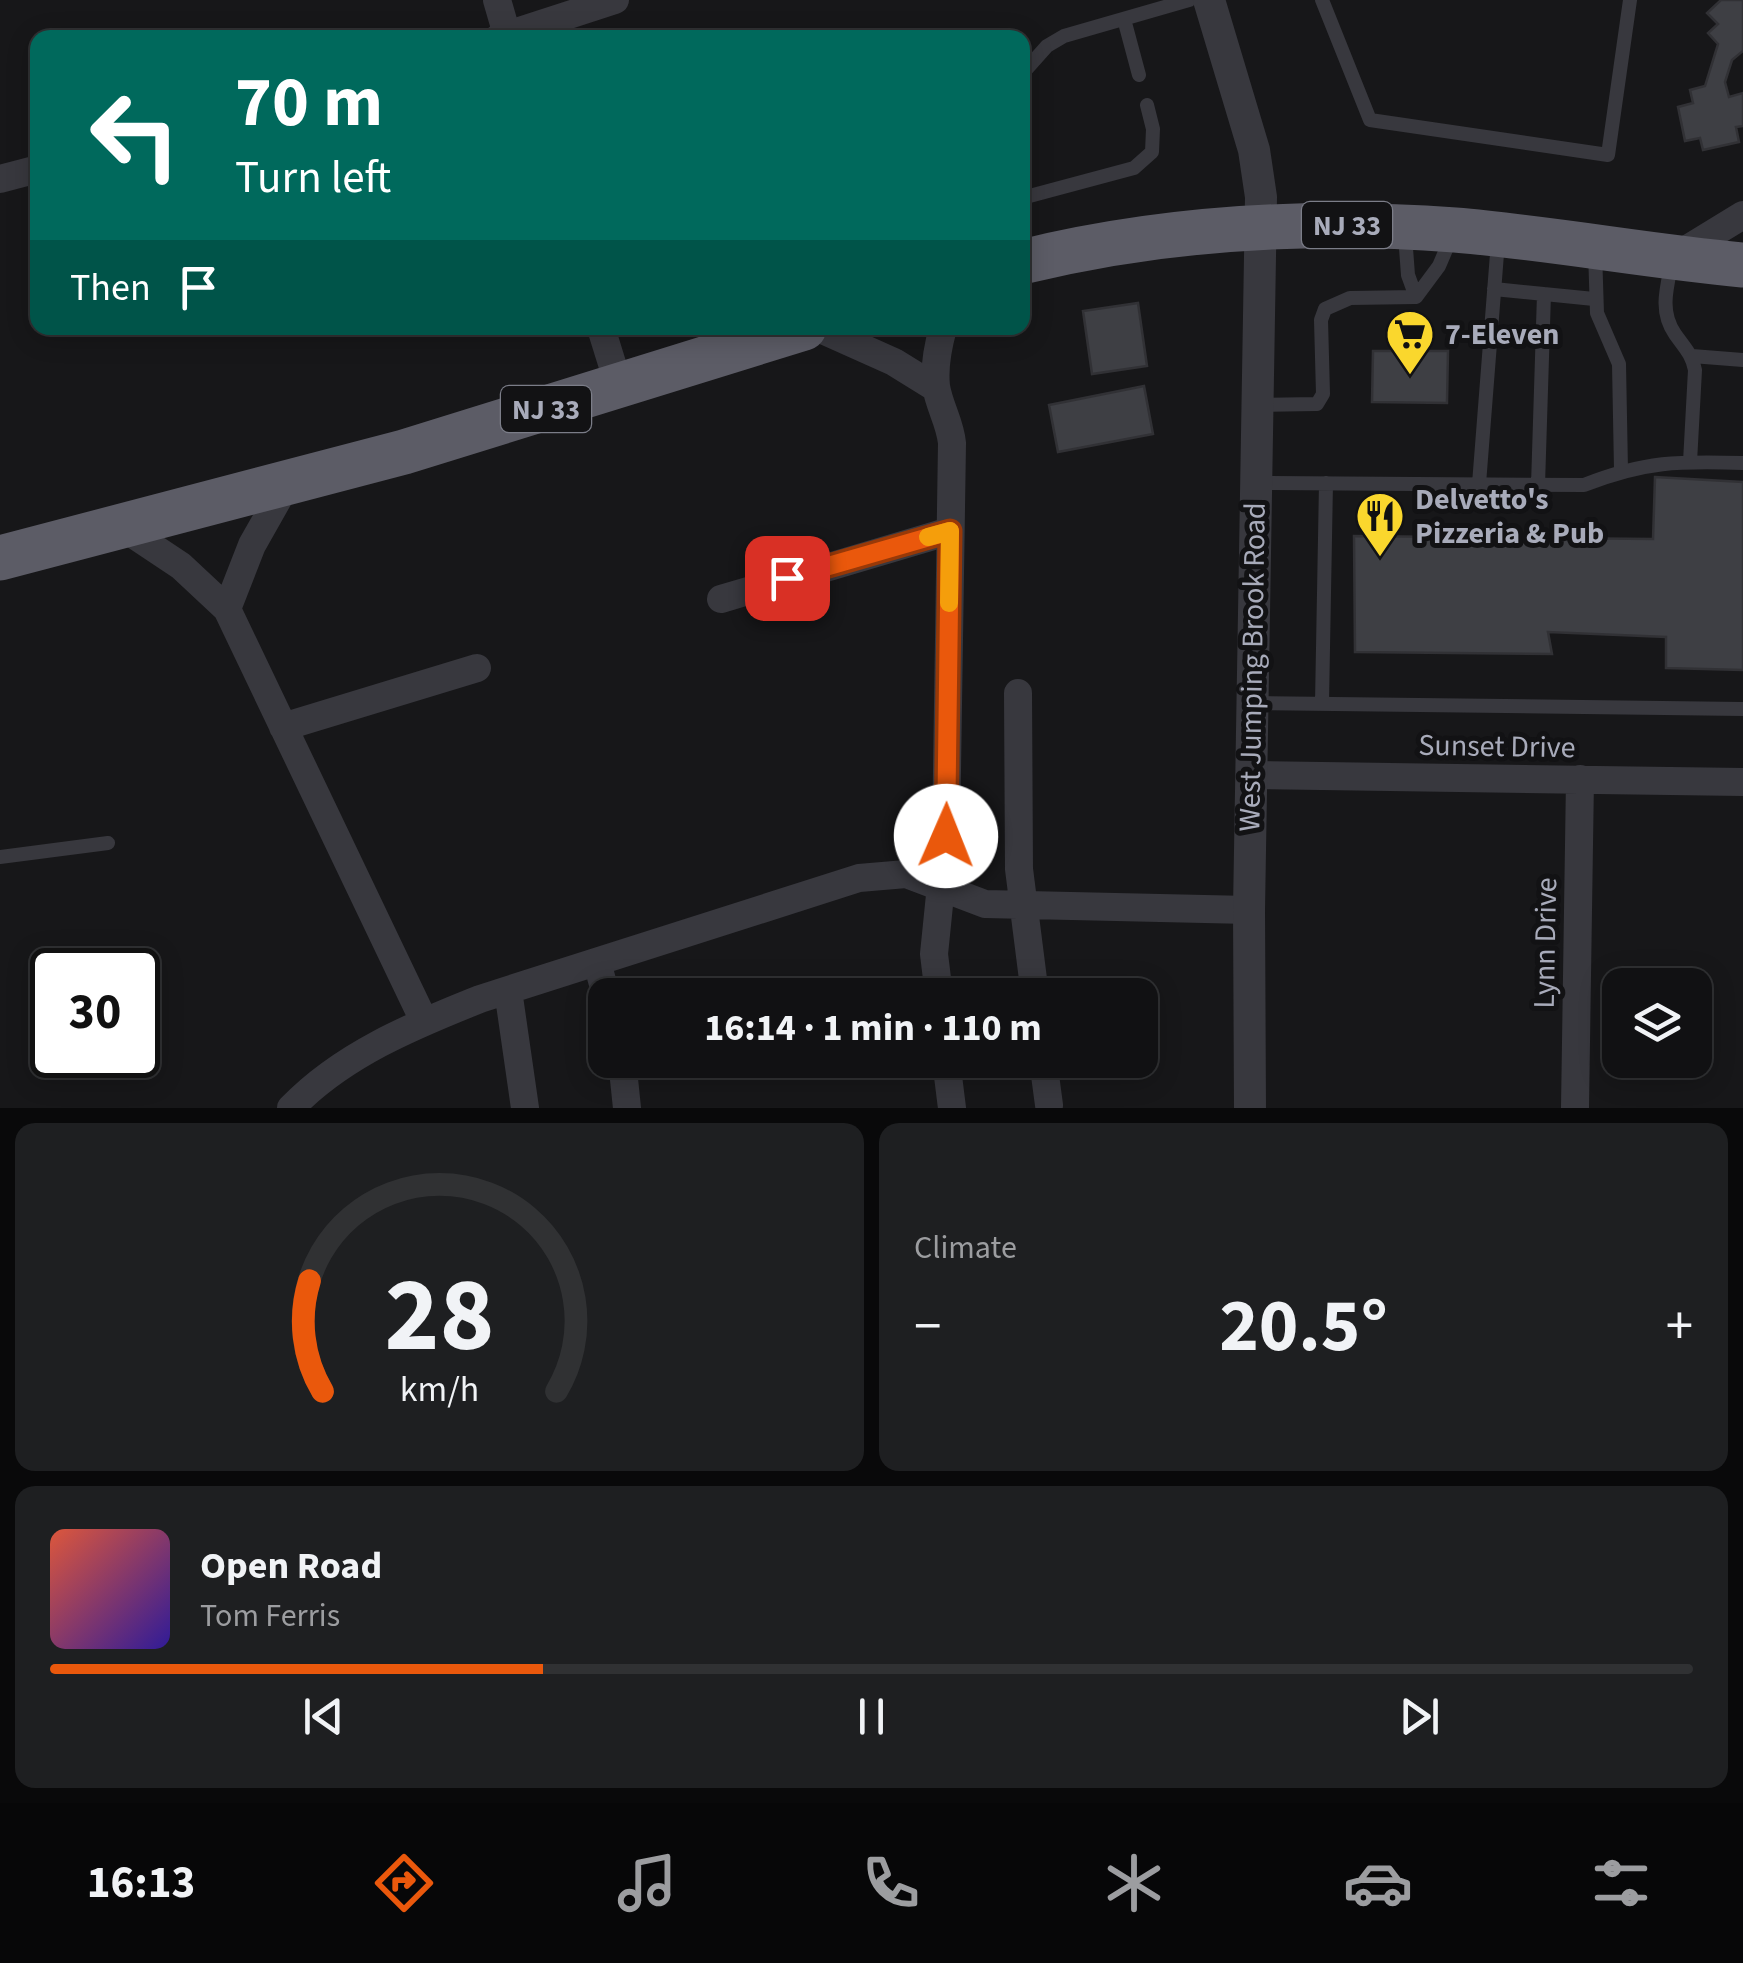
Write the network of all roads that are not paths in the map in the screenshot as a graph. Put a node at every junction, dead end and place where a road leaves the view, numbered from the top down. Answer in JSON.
{"nodes":[{"id":1,"x":496,"y":0,"type":"edge"},
{"id":2,"x":615,"y":0,"type":"edge"},
{"id":3,"x":1189,"y":0,"type":"edge"},
{"id":4,"x":1209,"y":0,"type":"edge"},
{"id":5,"x":1322,"y":0,"type":"edge"},
{"id":6,"x":1630,"y":0,"type":"edge"},
{"id":7,"x":1124,"y":19,"type":"junction"},
{"id":8,"x":504,"y":30,"type":"edge"},
{"id":9,"x":523,"y":30,"type":"edge"},
{"id":10,"x":1030,"y":66,"type":"edge"},
{"id":11,"x":1138,"y":74,"type":"dead end"},
{"id":12,"x":1147,"y":105,"type":"dead end"},
{"id":13,"x":30,"y":171,"type":"edge"},
{"id":14,"x":0,"y":179,"type":"edge"},
{"id":15,"x":1030,"y":196,"type":"edge"},
{"id":16,"x":1743,"y":215,"type":"edge"},
{"id":17,"x":1261,"y":226,"type":"junction"},
{"id":18,"x":1404,"y":228,"type":"junction"},
{"id":19,"x":1476,"y":233,"type":"junction"},
{"id":20,"x":1595,"y":247,"type":"junction"},
{"id":21,"x":1673,"y":258,"type":"junction"},
{"id":22,"x":1030,"y":260,"type":"edge"},
{"id":23,"x":1743,"y":266,"type":"edge"},
{"id":24,"x":1494,"y":289,"type":"junction"},
{"id":25,"x":1544,"y":294,"type":"junction"},
{"id":26,"x":1416,"y":298,"type":"junction"},
{"id":27,"x":1594,"y":299,"type":"junction"},
{"id":28,"x":604,"y":335,"type":"edge"},
{"id":29,"x":782,"y":335,"type":"edge"},
{"id":30,"x":834,"y":335,"type":"edge"},
{"id":31,"x":942,"y":335,"type":"edge"},
{"id":32,"x":1692,"y":356,"type":"junction"},
{"id":33,"x":1743,"y":360,"type":"edge"},
{"id":34,"x":619,"y":386,"type":"junction"},
{"id":35,"x":936,"y":388,"type":"junction"},
{"id":36,"x":1256,"y":405,"type":"junction"},
{"id":37,"x":1690,"y":462,"type":"junction"},
{"id":38,"x":1743,"y":463,"type":"edge"},
{"id":39,"x":1621,"y":470,"type":"junction"},
{"id":40,"x":1255,"y":483,"type":"junction"},
{"id":41,"x":1326,"y":483,"type":"junction"},
{"id":42,"x":1479,"y":484,"type":"junction"},
{"id":43,"x":1538,"y":484,"type":"junction"},
{"id":44,"x":286,"y":486,"type":"junction"},
{"id":45,"x":124,"y":528,"type":"junction"},
{"id":46,"x":950,"y":531,"type":"junction"},
{"id":47,"x":0,"y":558,"type":"edge"},
{"id":48,"x":721,"y":599,"type":"dead end"},
{"id":49,"x":227,"y":609,"type":"junction"},
{"id":50,"x":476,"y":668,"type":"dead end"},
{"id":51,"x":1018,"y":693,"type":"dead end"},
{"id":52,"x":1252,"y":703,"type":"junction"},
{"id":53,"x":1322,"y":704,"type":"junction"},
{"id":54,"x":1743,"y":710,"type":"edge"},
{"id":55,"x":283,"y":727,"type":"junction"},
{"id":56,"x":1251,"y":775,"type":"junction"},
{"id":57,"x":1580,"y":779,"type":"junction"},
{"id":58,"x":1743,"y":782,"type":"edge"},
{"id":59,"x":108,"y":843,"type":"dead end"},
{"id":60,"x":0,"y":857,"type":"edge"},
{"id":61,"x":941,"y":887,"type":"junction"},
{"id":62,"x":1024,"y":905,"type":"junction"},
{"id":63,"x":1248,"y":910,"type":"junction"},
{"id":64,"x":597,"y":962,"type":"junction"},
{"id":65,"x":601,"y":978,"type":"edge"},
{"id":66,"x":937,"y":978,"type":"edge"},
{"id":67,"x":1033,"y":978,"type":"edge"},
{"id":68,"x":508,"y":990,"type":"junction"},
{"id":69,"x":424,"y":1021,"type":"junction"},
{"id":70,"x":624,"y":1078,"type":"edge"},
{"id":71,"x":948,"y":1078,"type":"edge"},
{"id":72,"x":1046,"y":1078,"type":"edge"},
{"id":73,"x":1049,"y":1105,"type":"dead end"},
{"id":74,"x":291,"y":1108,"type":"edge"},
{"id":75,"x":525,"y":1108,"type":"edge"},
{"id":76,"x":627,"y":1108,"type":"edge"},
{"id":77,"x":952,"y":1108,"type":"edge"},
{"id":78,"x":1250,"y":1108,"type":"edge"},
{"id":79,"x":1575,"y":1108,"type":"edge"}],
"edges":[{"from":1,"to":8,"type":"street"},
{"from":2,"to":9,"type":"street"},
{"from":3,"to":7,"type":"lane"},
{"from":4,"to":17,"type":"street","name":"West Jumping Brook Road"},
{"from":5,"to":6,"type":"lane"},
{"from":7,"to":10,"type":"lane"},
{"from":7,"to":11,"type":"lane"},
{"from":12,"to":15,"type":"lane"},
{"from":13,"to":14,"type":"street"},
{"from":16,"to":21,"type":"street"},
{"from":17,"to":18,"type":"highway","number":"NJ 33"},
{"from":17,"to":22,"type":"highway","number":"NJ 33"},
{"from":17,"to":36,"type":"street","name":"West Jumping Brook Road"},
{"from":18,"to":19,"type":"highway","number":"NJ 33"},
{"from":18,"to":26,"type":"lane"},
{"from":19,"to":20,"type":"highway","number":"NJ 33"},
{"from":19,"to":24,"type":"lane"},
{"from":19,"to":26,"type":"lane"},
{"from":20,"to":21,"type":"highway","number":"NJ 33"},
{"from":20,"to":27,"type":"lane"},
{"from":21,"to":23,"type":"highway","number":"NJ 33"},
{"from":21,"to":32,"type":"lane"},
{"from":24,"to":25,"type":"lane"},
{"from":24,"to":42,"type":"lane"},
{"from":25,"to":27,"type":"lane"},
{"from":25,"to":43,"type":"lane"},
{"from":26,"to":36,"type":"lane"},
{"from":27,"to":39,"type":"lane"},
{"from":28,"to":34,"type":"street"},
{"from":29,"to":34,"type":"highway","number":"NJ 33"},
{"from":30,"to":35,"type":"street"},
{"from":31,"to":35,"type":"street"},
{"from":32,"to":33,"type":"lane"},
{"from":32,"to":37,"type":"lane"},
{"from":34,"to":44,"type":"highway","number":"NJ 33"},
{"from":35,"to":46,"type":"street"},
{"from":36,"to":40,"type":"street","name":"West Jumping Brook Road"},
{"from":37,"to":38,"type":"lane"},
{"from":37,"to":39,"type":"lane"},
{"from":39,"to":43,"type":"lane"},
{"from":40,"to":41,"type":"lane"},
{"from":40,"to":52,"type":"street","name":"West Jumping Brook Road"},
{"from":41,"to":42,"type":"lane"},
{"from":41,"to":53,"type":"lane"},
{"from":42,"to":43,"type":"lane"},
{"from":44,"to":45,"type":"highway","number":"NJ 33"},
{"from":44,"to":49,"type":"street"},
{"from":45,"to":47,"type":"highway","number":"NJ 33"},
{"from":45,"to":49,"type":"street"},
{"from":46,"to":48,"type":"street"},
{"from":46,"to":61,"type":"street"},
{"from":49,"to":55,"type":"street"},
{"from":50,"to":55,"type":"street"},
{"from":51,"to":62,"type":"street"},
{"from":52,"to":53,"type":"lane"},
{"from":52,"to":56,"type":"street","name":"West Jumping Brook Road"},
{"from":53,"to":54,"type":"lane"},
{"from":55,"to":69,"type":"street"},
{"from":56,"to":57,"type":"street","name":"Sunset Drive"},
{"from":56,"to":63,"type":"street","name":"West Jumping Brook Road"},
{"from":57,"to":58,"type":"street","name":"Sunset Drive"},
{"from":57,"to":79,"type":"street","name":"Lynn Drive"},
{"from":59,"to":60,"type":"lane"},
{"from":61,"to":62,"type":"street"},
{"from":61,"to":64,"type":"street"},
{"from":61,"to":66,"type":"street"},
{"from":62,"to":63,"type":"street"},
{"from":62,"to":67,"type":"street"},
{"from":63,"to":78,"type":"street","name":"West Jumping Brook Road"},
{"from":64,"to":65,"type":"street"},
{"from":64,"to":68,"type":"street"},
{"from":68,"to":69,"type":"street"},
{"from":68,"to":75,"type":"street"},
{"from":69,"to":74,"type":"street"},
{"from":70,"to":76,"type":"street"},
{"from":71,"to":77,"type":"street"},
{"from":72,"to":73,"type":"street"}]}
